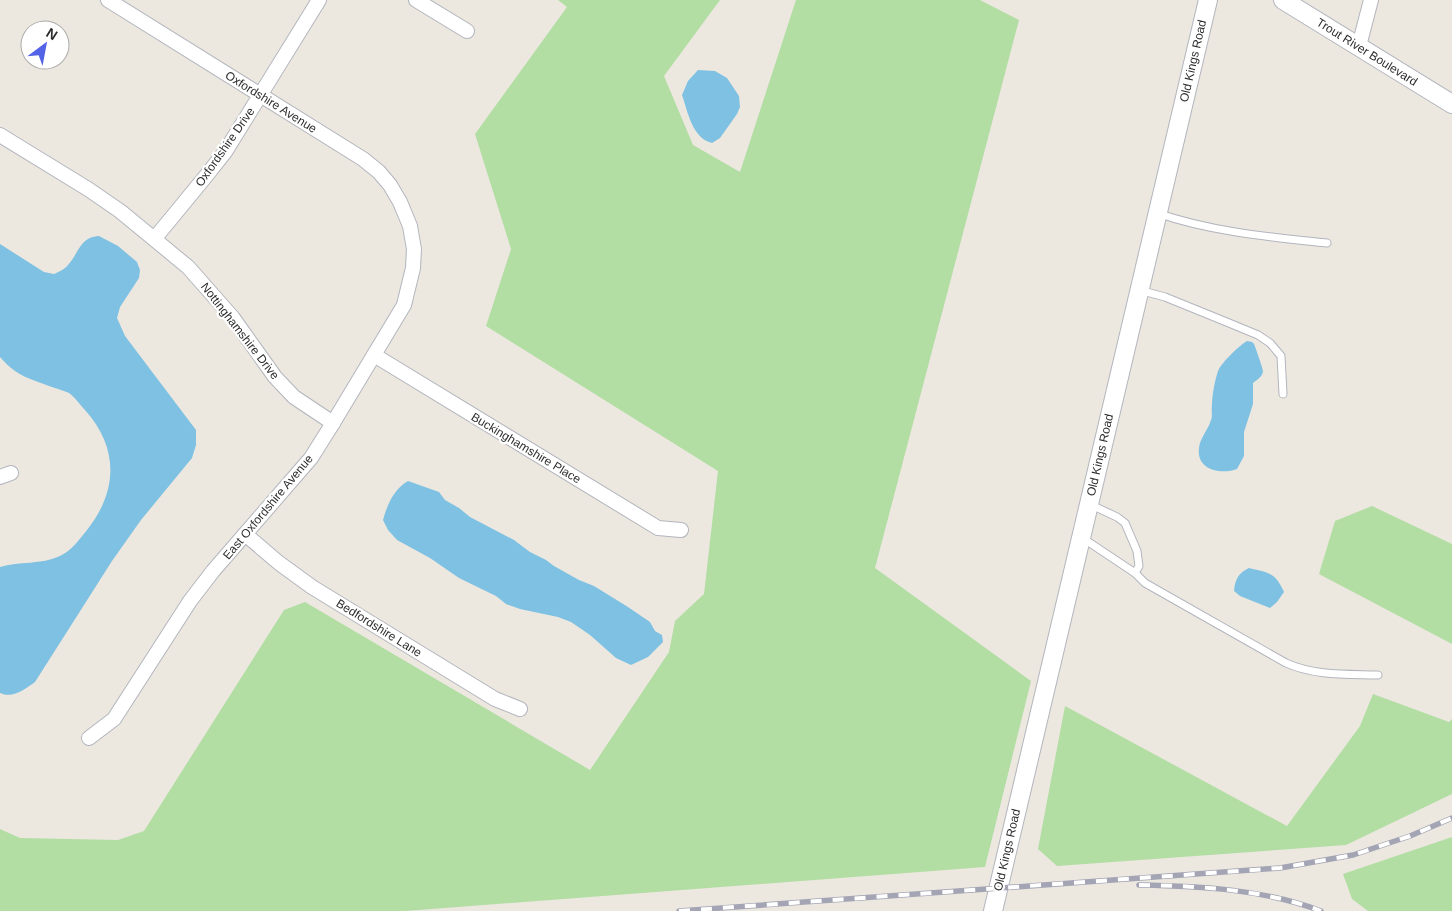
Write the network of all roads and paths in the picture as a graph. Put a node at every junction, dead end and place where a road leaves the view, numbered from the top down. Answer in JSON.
{"nodes":[{"id":1,"x":108,"y":0,"type":"edge"},
{"id":2,"x":319,"y":0,"type":"edge"},
{"id":3,"x":416,"y":0,"type":"edge"},
{"id":4,"x":1208,"y":0,"type":"edge"},
{"id":5,"x":1282,"y":0,"type":"edge"},
{"id":6,"x":1371,"y":0,"type":"edge"},
{"id":7,"x":467,"y":31,"type":"dead end"},
{"id":8,"x":1359,"y":46,"type":"junction"},
{"id":9,"x":260,"y":95,"type":"junction"},
{"id":10,"x":1452,"y":104,"type":"edge"},
{"id":11,"x":0,"y":135,"type":"edge"},
{"id":12,"x":1157,"y":213,"type":"junction"},
{"id":13,"x":410,"y":226,"type":"joint"},
{"id":14,"x":155,"y":238,"type":"junction"},
{"id":15,"x":1327,"y":243,"type":"dead end"},
{"id":16,"x":1139,"y":290,"type":"junction"},
{"id":17,"x":374,"y":355,"type":"junction"},
{"id":18,"x":1283,"y":394,"type":"dead end"},
{"id":19,"x":333,"y":423,"type":"junction"},
{"id":20,"x":1088,"y":504,"type":"junction"},
{"id":21,"x":681,"y":530,"type":"dead end"},
{"id":22,"x":245,"y":534,"type":"junction"},
{"id":23,"x":1081,"y":537,"type":"junction"},
{"id":24,"x":1135,"y":573,"type":"junction"},
{"id":25,"x":1378,"y":675,"type":"dead end"},
{"id":26,"x":520,"y":709,"type":"dead end"},
{"id":27,"x":89,"y":738,"type":"dead end"},
{"id":28,"x":993,"y":911,"type":"edge"}],
"edges":[{"from":1,"to":9,"type":"street","name":"Oxfordshire Avenue"},
{"from":2,"to":9,"type":"street","name":"Oxfordshire Drive"},
{"from":3,"to":7,"type":"street"},
{"from":4,"to":12,"type":"street","name":"Old Kings Road"},
{"from":5,"to":8,"type":"street","name":"Trout River Boulevard"},
{"from":6,"to":8,"type":"street"},
{"from":8,"to":10,"type":"street","name":"Trout River Boulevard"},
{"from":9,"to":13,"type":"street","name":"Oxfordshire Avenue"},
{"from":9,"to":14,"type":"street","name":"Oxfordshire Drive"},
{"from":11,"to":14,"type":"street","name":"Nottinghamshire Drive"},
{"from":12,"to":15,"type":"lane"},
{"from":12,"to":16,"type":"street","name":"Old Kings Road"},
{"from":13,"to":17,"type":"street","name":"East Oxfordshire Avenue"},
{"from":14,"to":19,"type":"street","name":"Nottinghamshire Drive"},
{"from":16,"to":18,"type":"lane"},
{"from":16,"to":20,"type":"street","name":"Old Kings Road"},
{"from":17,"to":19,"type":"street","name":"East Oxfordshire Avenue"},
{"from":17,"to":21,"type":"street","name":"Buckinghamshire Place"},
{"from":19,"to":22,"type":"street","name":"East Oxfordshire Avenue"},
{"from":20,"to":23,"type":"street","name":"Old Kings Road"},
{"from":20,"to":24,"type":"lane"},
{"from":22,"to":26,"type":"street","name":"Bedfordshire Lane"},
{"from":22,"to":27,"type":"street","name":"East Oxfordshire Avenue"},
{"from":23,"to":24,"type":"lane"},
{"from":23,"to":28,"type":"street","name":"Old Kings Road"},
{"from":24,"to":25,"type":"lane"}]}
